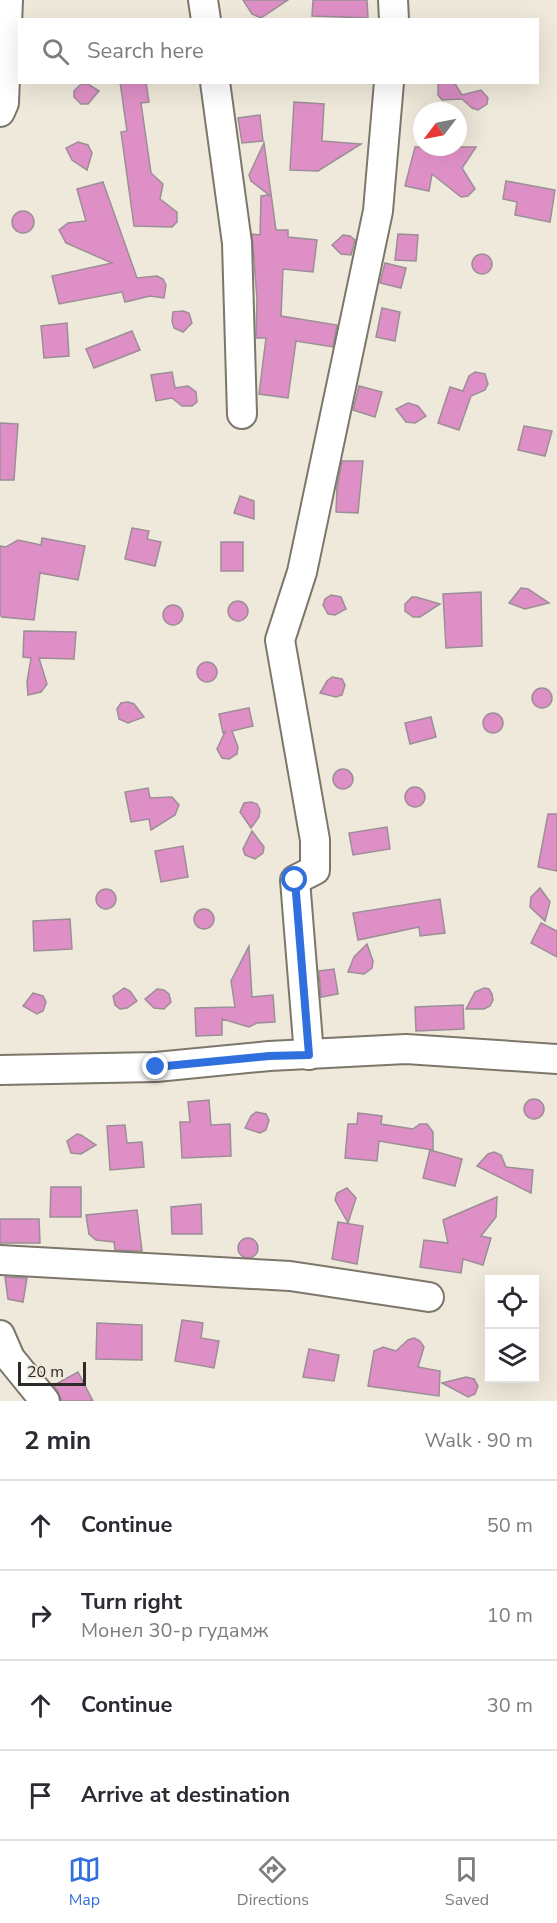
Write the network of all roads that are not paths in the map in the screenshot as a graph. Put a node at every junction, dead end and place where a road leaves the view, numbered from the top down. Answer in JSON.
{"nodes":[{"id":1,"x":8,"y":0,"type":"edge"},
{"id":2,"x":202,"y":0,"type":"edge"},
{"id":3,"x":393,"y":0,"type":"edge"},
{"id":4,"x":206,"y":18,"type":"edge"},
{"id":5,"x":394,"y":18,"type":"edge"},
{"id":6,"x":215,"y":84,"type":"edge"},
{"id":7,"x":389,"y":84,"type":"edge"},
{"id":8,"x":0,"y":112,"type":"edge"},
{"id":9,"x":242,"y":414,"type":"dead end"},
{"id":10,"x":309,"y":1055,"type":"junction"},
{"id":11,"x":557,"y":1059,"type":"edge"},
{"id":12,"x":0,"y":1070,"type":"edge"},
{"id":13,"x":0,"y":1260,"type":"edge"},
{"id":14,"x":429,"y":1298,"type":"dead end"},
{"id":15,"x":0,"y":1335,"type":"edge"},
{"id":16,"x":45,"y":1401,"type":"edge"}],
"edges":[{"from":1,"to":8,"type":"street"},
{"from":2,"to":4,"type":"street"},
{"from":3,"to":5,"type":"street"},
{"from":6,"to":9,"type":"street"},
{"from":7,"to":10,"type":"street"},
{"from":10,"to":11,"type":"street"},
{"from":10,"to":12,"type":"street"},
{"from":13,"to":14,"type":"street"},
{"from":15,"to":16,"type":"street"}]}
